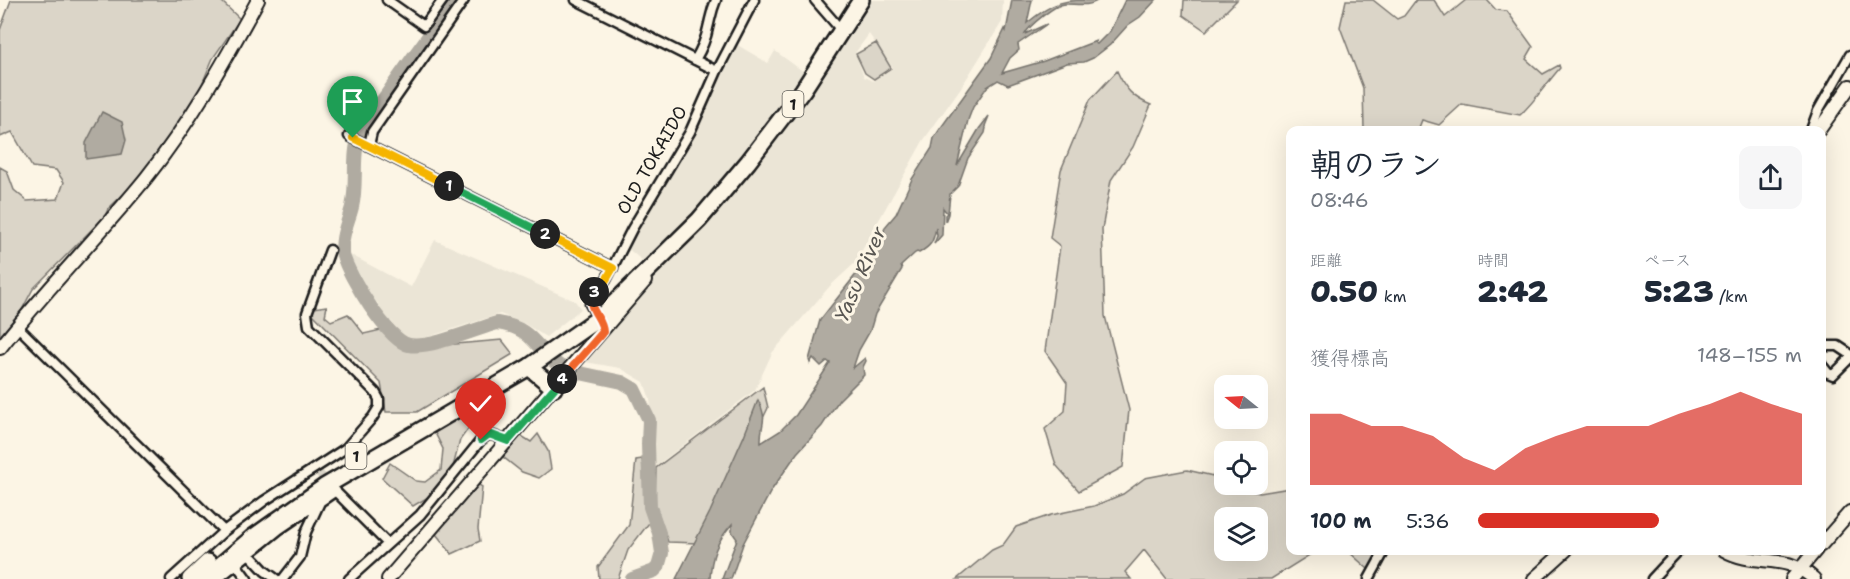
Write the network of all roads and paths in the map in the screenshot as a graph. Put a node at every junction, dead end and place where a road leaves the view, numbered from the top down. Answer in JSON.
{"nodes":[{"id":1,"x":258,"y":0,"type":"edge"},
{"id":2,"x":387,"y":0,"type":"edge"},
{"id":3,"x":443,"y":0,"type":"edge"},
{"id":4,"x":464,"y":0,"type":"edge"},
{"id":5,"x":576,"y":0,"type":"edge"},
{"id":6,"x":716,"y":0,"type":"edge"},
{"id":7,"x":754,"y":0,"type":"edge"},
{"id":8,"x":815,"y":0,"type":"edge"},
{"id":9,"x":861,"y":0,"type":"edge"},
{"id":10,"x":842,"y":31,"type":"junction"},
{"id":11,"x":1850,"y":55,"type":"edge"},
{"id":12,"x":695,"y":60,"type":"junction"},
{"id":13,"x":717,"y":71,"type":"junction"},
{"id":14,"x":1850,"y":86,"type":"edge"},
{"id":15,"x":1812,"y":126,"type":"edge"},
{"id":16,"x":1822,"y":126,"type":"edge"},
{"id":17,"x":351,"y":137,"type":"dead end"},
{"id":18,"x":367,"y":144,"type":"junction"},
{"id":19,"x":714,"y":201,"type":"junction"},
{"id":20,"x":330,"y":250,"type":"dead end"},
{"id":21,"x":668,"y":251,"type":"junction"},
{"id":22,"x":613,"y":268,"type":"junction"},
{"id":23,"x":606,"y":306,"type":"junction"},
{"id":24,"x":17,"y":326,"type":"junction"},
{"id":25,"x":1826,"y":346,"type":"edge"},
{"id":26,"x":0,"y":348,"type":"edge"},
{"id":27,"x":1850,"y":354,"type":"edge"},
{"id":28,"x":1850,"y":358,"type":"edge"},
{"id":29,"x":535,"y":360,"type":"junction"},
{"id":30,"x":1826,"y":370,"type":"edge"},
{"id":31,"x":554,"y":388,"type":"junction"},
{"id":32,"x":508,"y":441,"type":"junction"},
{"id":33,"x":321,"y":502,"type":"junction"},
{"id":34,"x":1850,"y":512,"type":"edge"},
{"id":35,"x":225,"y":531,"type":"junction"},
{"id":36,"x":1826,"y":539,"type":"edge"},
{"id":37,"x":387,"y":543,"type":"junction"},
{"id":38,"x":249,"y":554,"type":"junction"},
{"id":39,"x":1382,"y":555,"type":"edge"},
{"id":40,"x":1560,"y":555,"type":"edge"},
{"id":41,"x":1674,"y":555,"type":"edge"},
{"id":42,"x":1732,"y":555,"type":"edge"},
{"id":43,"x":1812,"y":555,"type":"edge"},
{"id":44,"x":236,"y":564,"type":"junction"},
{"id":45,"x":1802,"y":567,"type":"junction"},
{"id":46,"x":171,"y":579,"type":"edge"},
{"id":47,"x":190,"y":579,"type":"edge"},
{"id":48,"x":204,"y":579,"type":"edge"},
{"id":49,"x":218,"y":579,"type":"edge"},
{"id":50,"x":247,"y":579,"type":"edge"},
{"id":51,"x":276,"y":579,"type":"edge"},
{"id":52,"x":283,"y":579,"type":"edge"},
{"id":53,"x":349,"y":579,"type":"edge"},
{"id":54,"x":388,"y":579,"type":"edge"},
{"id":55,"x":1369,"y":579,"type":"edge"},
{"id":56,"x":1534,"y":579,"type":"edge"},
{"id":57,"x":1652,"y":579,"type":"edge"},
{"id":58,"x":1792,"y":579,"type":"edge"},
{"id":59,"x":1814,"y":579,"type":"edge"}],
"edges":[{"from":1,"to":24,"type":"street"},
{"from":2,"to":3,"type":"street"},
{"from":4,"to":18,"type":"street"},
{"from":5,"to":12,"type":"street"},
{"from":6,"to":12,"type":"street"},
{"from":7,"to":13,"type":"street","name":"OLD TOKAIDO"},
{"from":8,"to":10,"type":"street"},
{"from":9,"to":10,"type":"highway","number":"1"},
{"from":10,"to":19,"type":"highway","number":"1"},
{"from":11,"to":15,"type":"street"},
{"from":12,"to":13,"type":"street"},
{"from":13,"to":22,"type":"street","name":"OLD TOKAIDO"},
{"from":14,"to":16,"type":"street"},
{"from":17,"to":18,"type":"street"},
{"from":18,"to":22,"type":"street"},
{"from":19,"to":21,"type":"highway","number":"1"},
{"from":19,"to":23,"type":"highway","number":"1"},
{"from":20,"to":35,"type":"street"},
{"from":21,"to":23,"type":"highway","number":"1"},
{"from":21,"to":23,"type":"street"},
{"from":22,"to":23,"type":"street","name":"OLD TOKAIDO"},
{"from":23,"to":29,"type":"highway","number":"1"},
{"from":23,"to":31,"type":"street"},
{"from":24,"to":26,"type":"street"},
{"from":24,"to":35,"type":"street"},
{"from":25,"to":27,"type":"street"},
{"from":28,"to":30,"type":"street"},
{"from":29,"to":31,"type":"highway"},
{"from":29,"to":47,"type":"highway","number":"1"},
{"from":29,"to":48,"type":"highway","number":"1"},
{"from":31,"to":32,"type":"street"},
{"from":32,"to":37,"type":"street"},
{"from":32,"to":54,"type":"street"},
{"from":33,"to":37,"type":"street"},
{"from":33,"to":38,"type":"street"},
{"from":33,"to":52,"type":"street"},
{"from":34,"to":36,"type":"street"},
{"from":35,"to":46,"type":"street"},
{"from":37,"to":53,"type":"street"},
{"from":38,"to":44,"type":"street"},
{"from":38,"to":51,"type":"street"},
{"from":39,"to":55,"type":"street"},
{"from":40,"to":56,"type":"street"},
{"from":41,"to":57,"type":"street"},
{"from":42,"to":45,"type":"street"},
{"from":43,"to":45,"type":"street"},
{"from":44,"to":49,"type":"street"},
{"from":44,"to":50,"type":"street"},
{"from":45,"to":58,"type":"street"},
{"from":45,"to":59,"type":"street"}]}
